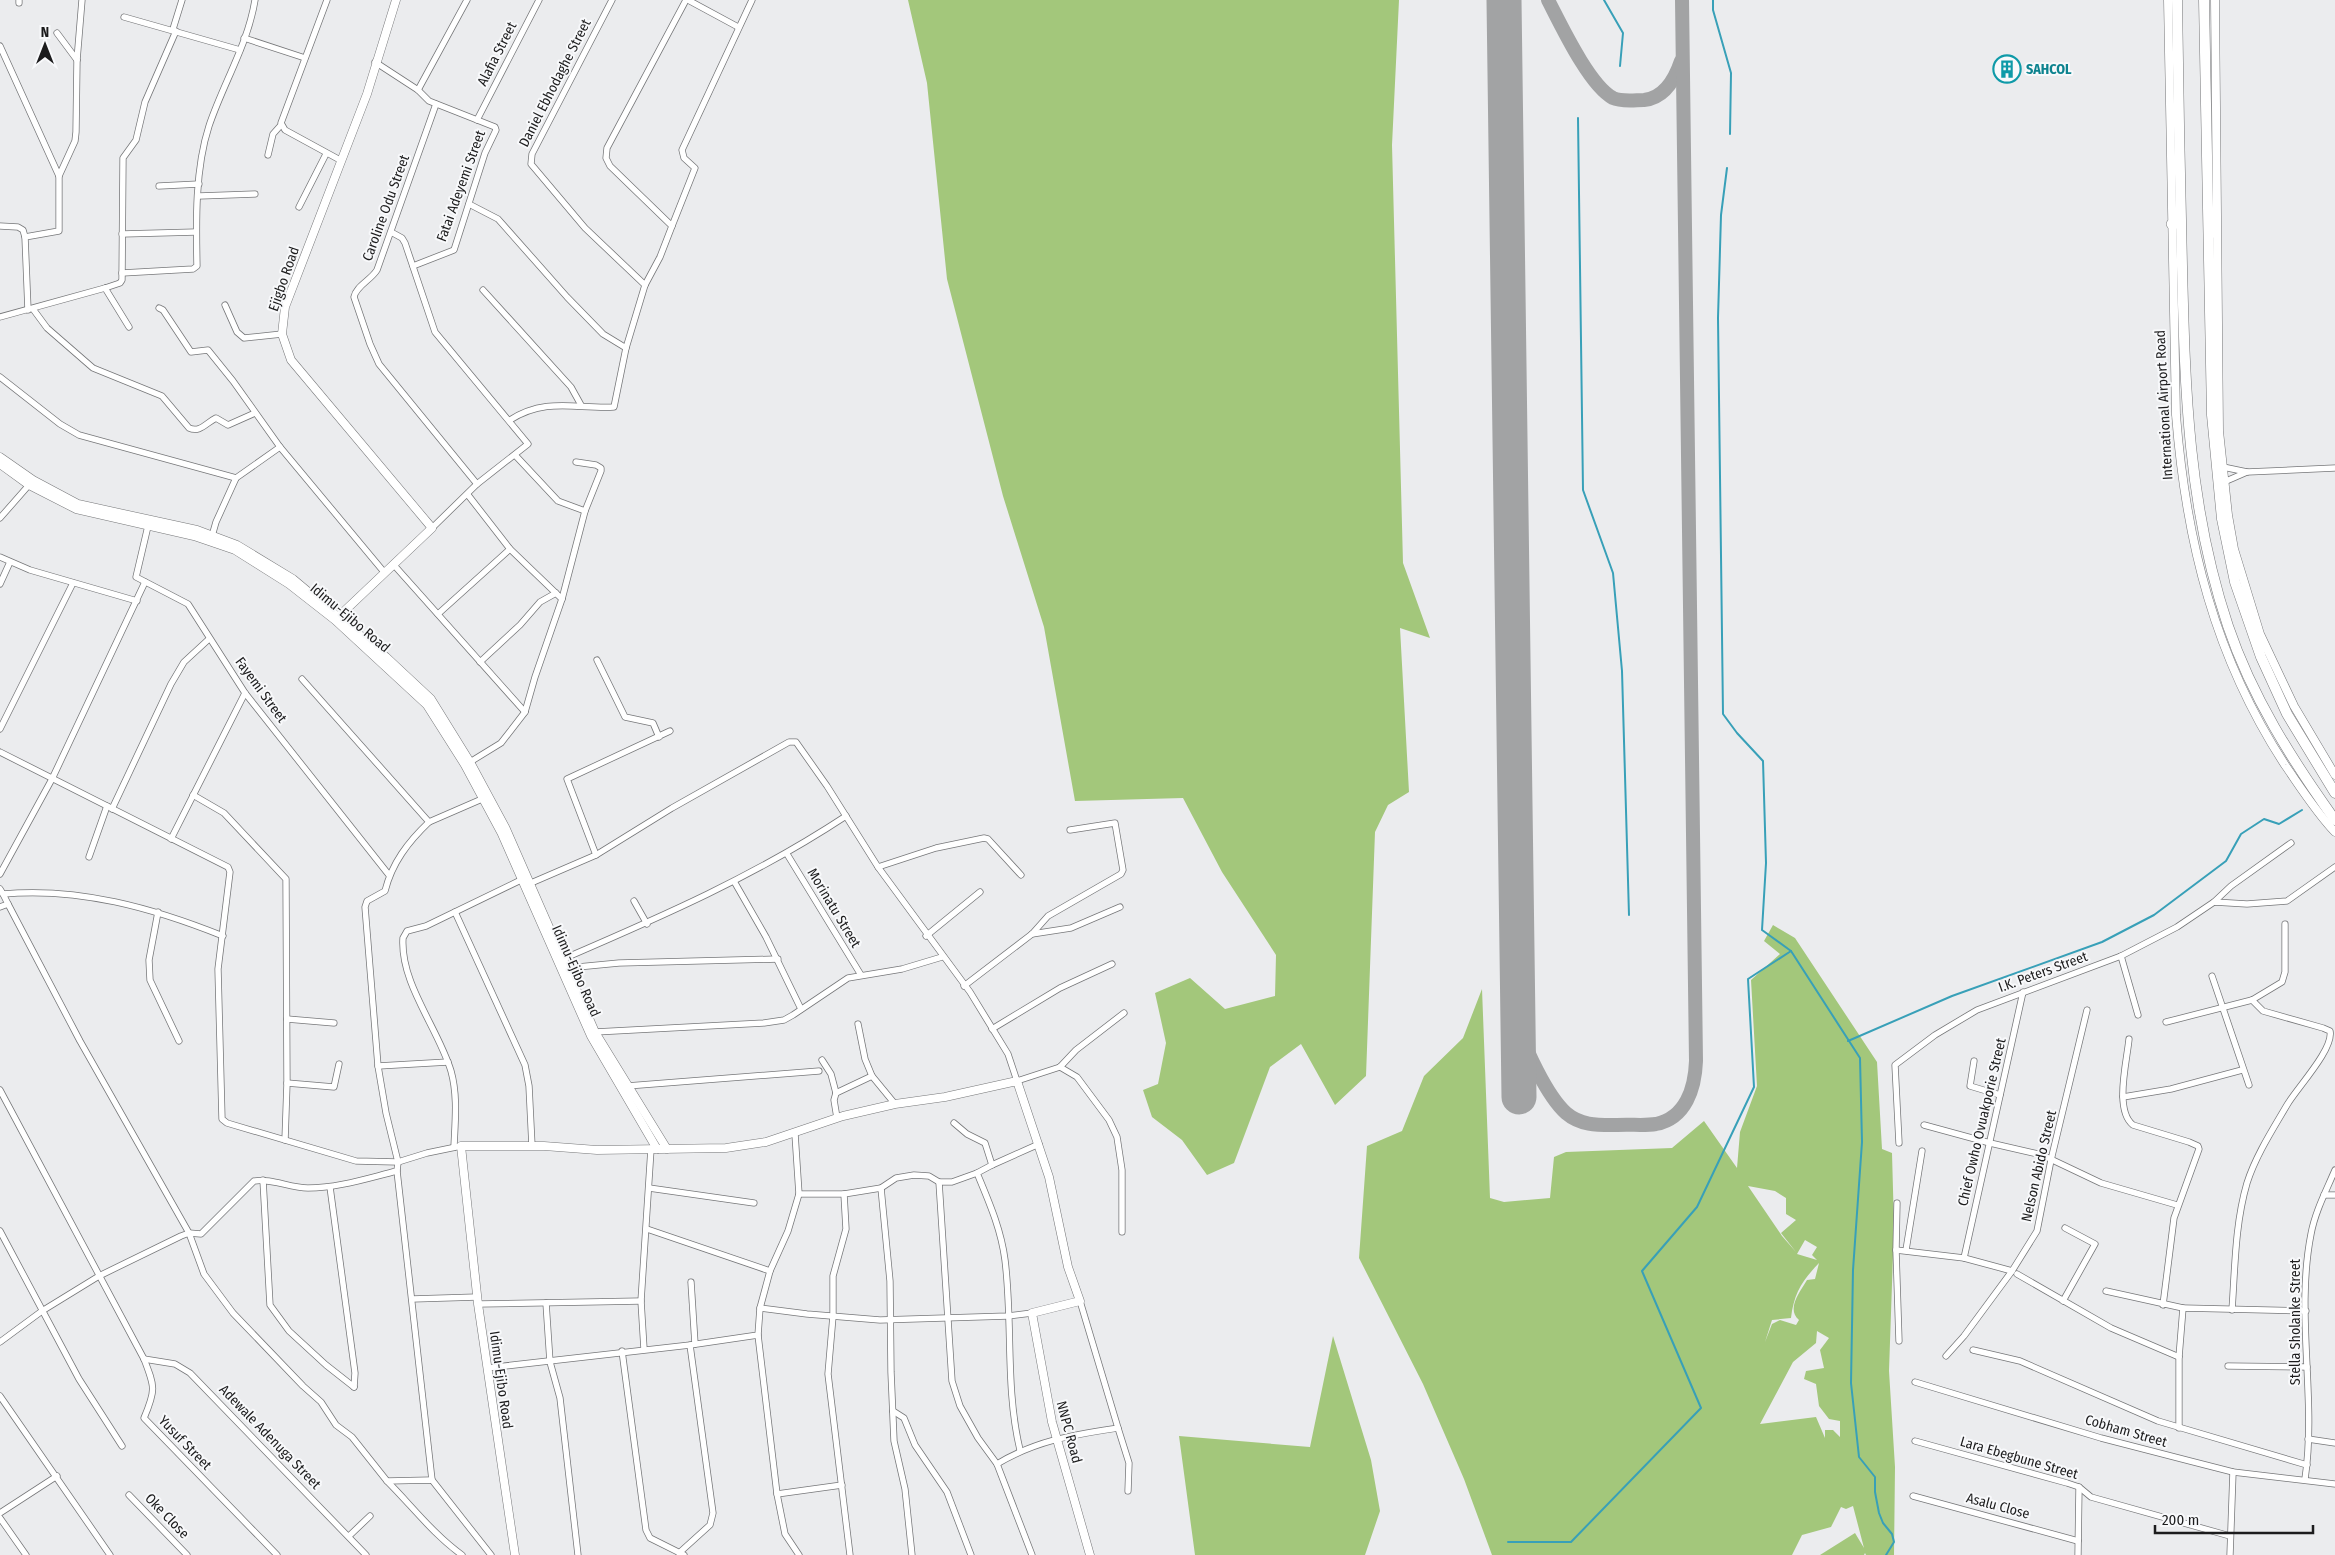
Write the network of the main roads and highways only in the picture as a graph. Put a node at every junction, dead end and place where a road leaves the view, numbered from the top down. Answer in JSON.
{"nodes":[{"id":1,"x":396,"y":0,"type":"edge"},
{"id":2,"x":2168,"y":0,"type":"edge"},
{"id":3,"x":2177,"y":0,"type":"edge"},
{"id":4,"x":2204,"y":0,"type":"edge"},
{"id":5,"x":2215,"y":0,"type":"edge"},
{"id":6,"x":2216,"y":215,"type":"junction"},
{"id":7,"x":2176,"y":224,"type":"junction"},
{"id":8,"x":2209,"y":240,"type":"junction"},
{"id":9,"x":0,"y":457,"type":"edge"},
{"id":10,"x":0,"y":464,"type":"edge"},
{"id":11,"x":337,"y":618,"type":"junction"},
{"id":12,"x":2335,"y":775,"type":"edge"},
{"id":13,"x":2335,"y":793,"type":"edge"},
{"id":14,"x":2335,"y":820,"type":"edge"},
{"id":15,"x":2335,"y":832,"type":"edge"},
{"id":16,"x":571,"y":985,"type":"junction"},
{"id":17,"x":599,"y":1044,"type":"junction"},
{"id":18,"x":654,"y":1149,"type":"junction"},
{"id":19,"x":667,"y":1149,"type":"junction"},
{"id":20,"x":515,"y":1555,"type":"edge"},
{"id":21,"x":1090,"y":1555,"type":"edge"}],
"edges":[{"from":1,"to":11,"type":"main road","name":"Ejigbo Road"},
{"from":2,"to":7,"type":"main road","name":"International Airport Road"},
{"from":3,"to":7,"type":"highway","name":"International Airport Road"},
{"from":4,"to":8,"type":"highway"},
{"from":5,"to":6,"type":"main road"},
{"from":6,"to":8,"type":"main road"},
{"from":6,"to":12,"type":"main road"},
{"from":7,"to":14,"type":"highway","name":"International Airport Road"},
{"from":7,"to":15,"type":"main road","name":"International Airport Road"},
{"from":8,"to":13,"type":"highway"},
{"from":9,"to":11,"type":"main road","name":"Idimu-Ejibo Road"},
{"from":10,"to":11,"type":"main road","name":"Idimu-Ejibo Road"},
{"from":11,"to":16,"type":"main road","name":"Idimu-Ejibo Road"},
{"from":11,"to":16,"type":"main road","name":"Idimu-Ejibo Road"},
{"from":16,"to":17,"type":"main road","name":"Idimu-Ejibo Road"},
{"from":16,"to":17,"type":"main road","name":"Idimu-Ejibo Road"},
{"from":17,"to":18,"type":"main road","name":"Idimu-Ejibo Road"},
{"from":17,"to":19,"type":"main road","name":"Idimu-Ejibo Road"},
{"from":18,"to":19,"type":"main road"},
{"from":18,"to":20,"type":"main road","name":"Idimu-Ejibo Road"},
{"from":19,"to":21,"type":"main road","name":"NNPC Road"}]}
